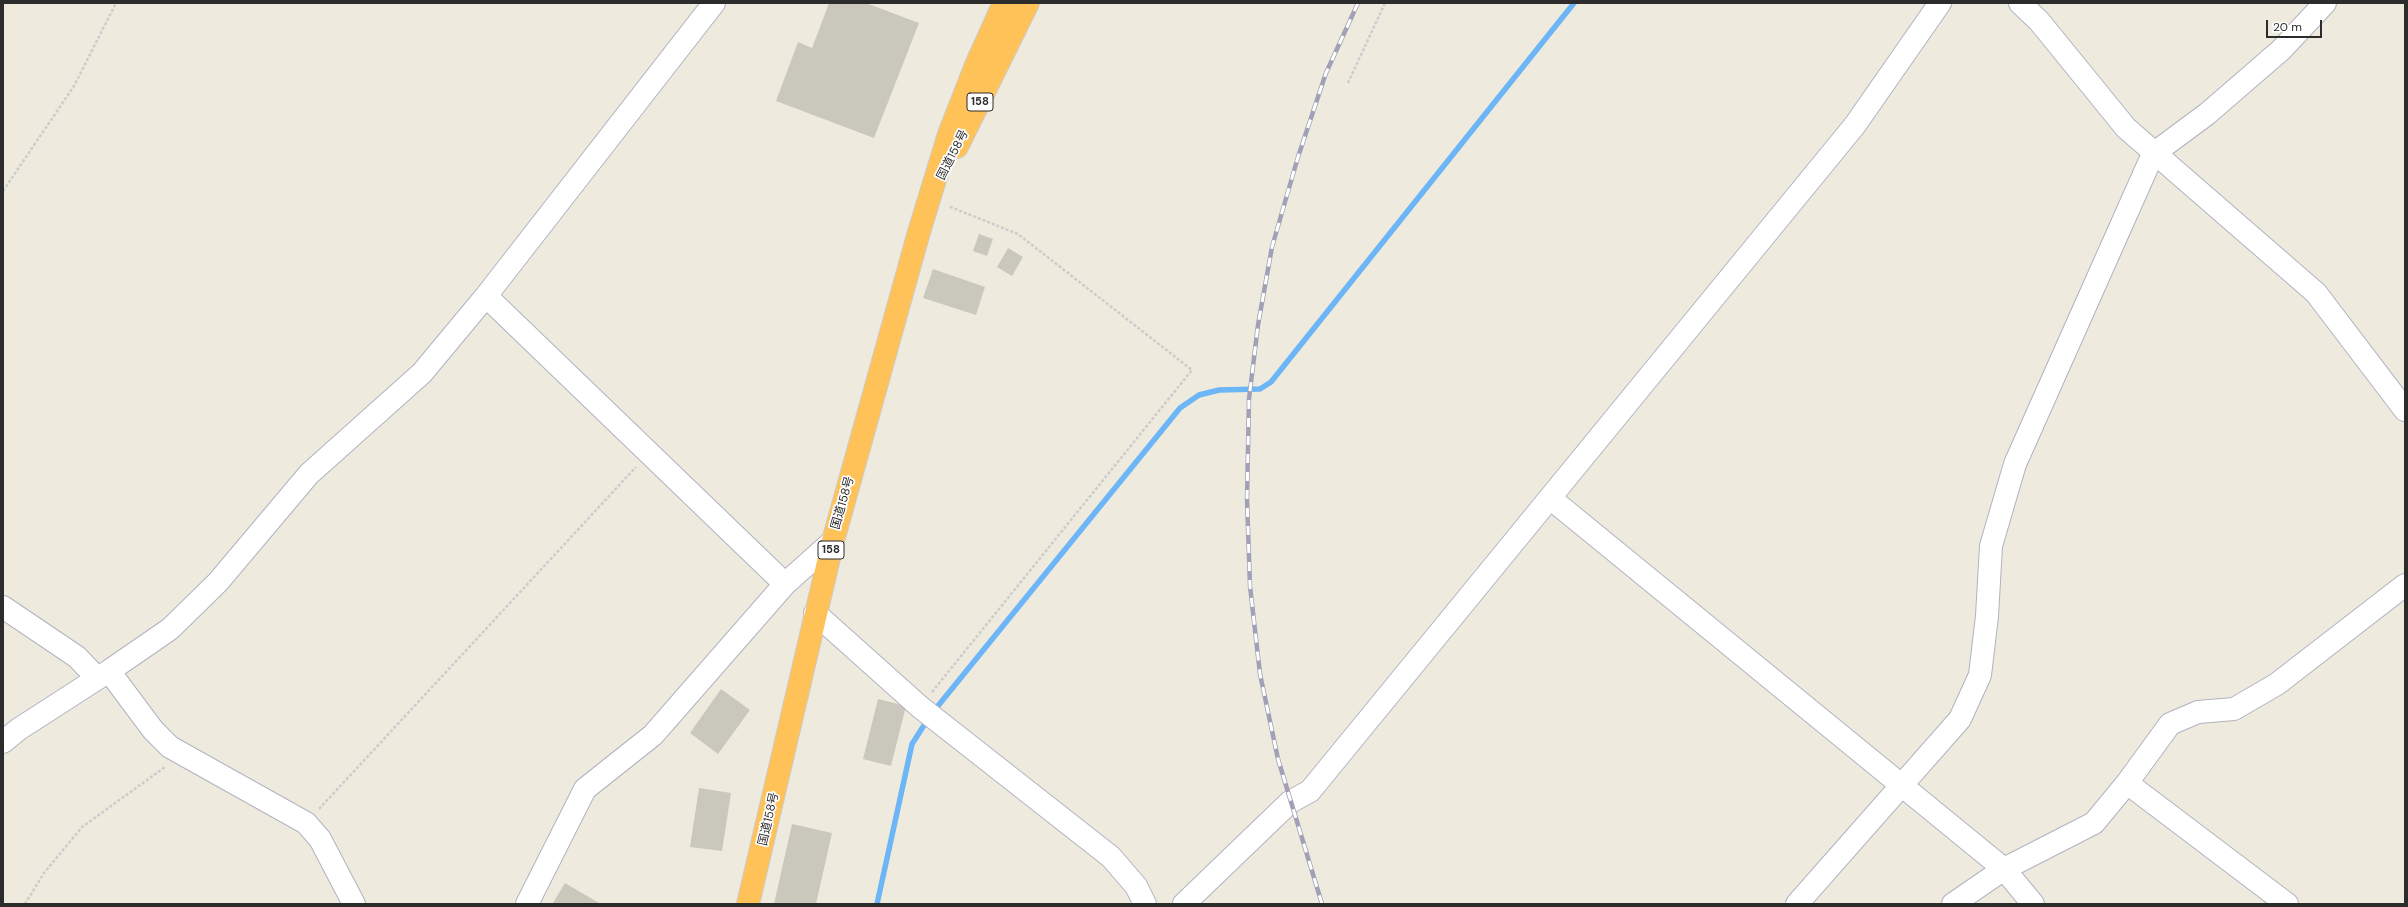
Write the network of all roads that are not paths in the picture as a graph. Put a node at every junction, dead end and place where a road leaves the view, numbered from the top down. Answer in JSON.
{"nodes":[{"id":1,"x":714,"y":3,"type":"edge"},
{"id":2,"x":1004,"y":3,"type":"edge"},
{"id":3,"x":1028,"y":3,"type":"edge"},
{"id":4,"x":1940,"y":3,"type":"edge"},
{"id":5,"x":2020,"y":3,"type":"edge"},
{"id":6,"x":2325,"y":3,"type":"edge"},
{"id":7,"x":2153,"y":154,"type":"junction"},
{"id":8,"x":930,"y":200,"type":"junction"},
{"id":9,"x":486,"y":296,"type":"junction"},
{"id":10,"x":2405,"y":410,"type":"edge"},
{"id":11,"x":1550,"y":498,"type":"junction"},
{"id":12,"x":833,"y":541,"type":"junction"},
{"id":13,"x":785,"y":584,"type":"junction"},
{"id":14,"x":2405,"y":585,"type":"edge"},
{"id":15,"x":3,"y":607,"type":"edge"},
{"id":16,"x":815,"y":613,"type":"junction"},
{"id":17,"x":103,"y":674,"type":"junction"},
{"id":18,"x":3,"y":742,"type":"edge"},
{"id":19,"x":2127,"y":783,"type":"junction"},
{"id":20,"x":1902,"y":787,"type":"junction"},
{"id":21,"x":2004,"y":870,"type":"junction"},
{"id":22,"x":354,"y":904,"type":"edge"},
{"id":23,"x":526,"y":904,"type":"edge"},
{"id":24,"x":748,"y":904,"type":"edge"},
{"id":25,"x":1145,"y":904,"type":"edge"},
{"id":26,"x":1184,"y":904,"type":"edge"},
{"id":27,"x":1797,"y":904,"type":"edge"},
{"id":28,"x":1953,"y":904,"type":"edge"},
{"id":29,"x":2033,"y":904,"type":"edge"},
{"id":30,"x":2287,"y":904,"type":"edge"}],
"edges":[{"from":1,"to":9,"type":"street"},
{"from":2,"to":8,"type":"highway","name":"国道158号","number":"158"},
{"from":3,"to":8,"type":"highway","name":"国道158号","number":"158"},
{"from":4,"to":11,"type":"street"},
{"from":5,"to":7,"type":"street"},
{"from":6,"to":7,"type":"street"},
{"from":7,"to":10,"type":"street"},
{"from":7,"to":20,"type":"street"},
{"from":8,"to":12,"type":"highway","name":"国道158号","number":"158"},
{"from":9,"to":13,"type":"street"},
{"from":9,"to":17,"type":"street"},
{"from":11,"to":20,"type":"street"},
{"from":11,"to":26,"type":"street"},
{"from":12,"to":13,"type":"street"},
{"from":12,"to":16,"type":"highway","name":"国道158号","number":"158"},
{"from":13,"to":23,"type":"street"},
{"from":14,"to":19,"type":"street"},
{"from":15,"to":17,"type":"street"},
{"from":16,"to":24,"type":"highway","name":"国道158号","number":"158"},
{"from":16,"to":25,"type":"street"},
{"from":17,"to":18,"type":"street"},
{"from":17,"to":22,"type":"street"},
{"from":19,"to":21,"type":"street"},
{"from":19,"to":30,"type":"street"},
{"from":20,"to":21,"type":"street"},
{"from":20,"to":27,"type":"street"},
{"from":21,"to":28,"type":"street"},
{"from":21,"to":29,"type":"street"}]}
